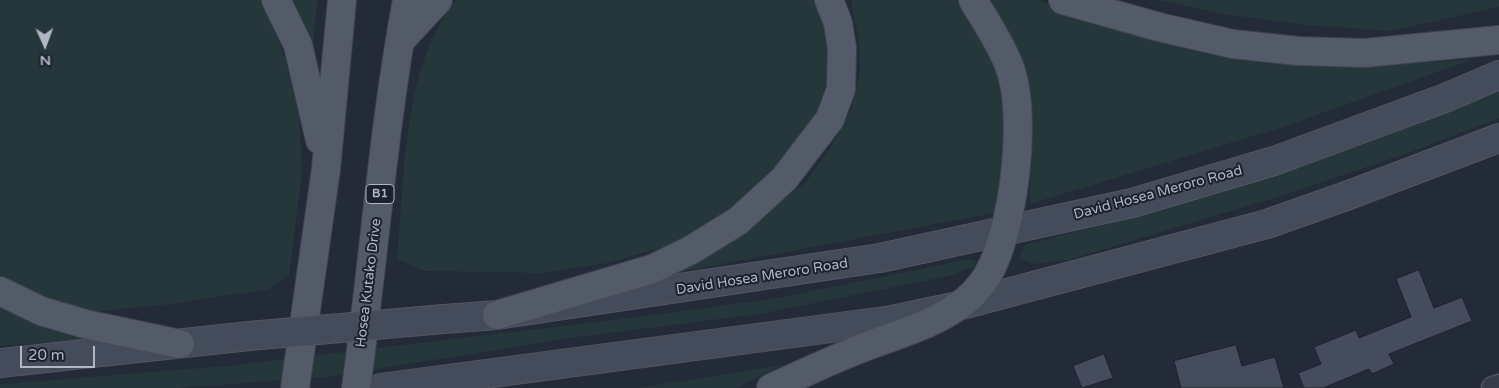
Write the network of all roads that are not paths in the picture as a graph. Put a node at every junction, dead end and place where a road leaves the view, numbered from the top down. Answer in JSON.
{"nodes":[{"id":1,"x":276,"y":0,"type":"edge"},
{"id":2,"x":342,"y":0,"type":"edge"},
{"id":3,"x":407,"y":0,"type":"edge"},
{"id":4,"x":438,"y":0,"type":"edge"},
{"id":5,"x":829,"y":0,"type":"edge"},
{"id":6,"x":973,"y":0,"type":"edge"},
{"id":7,"x":1063,"y":0,"type":"edge"},
{"id":8,"x":1499,"y":40,"type":"edge"},
{"id":9,"x":399,"y":42,"type":"junction"},
{"id":10,"x":1499,"y":75,"type":"edge"},
{"id":11,"x":1499,"y":138,"type":"edge"},
{"id":12,"x":326,"y":169,"type":"junction"},
{"id":13,"x":1004,"y":231,"type":"junction"},
{"id":14,"x":0,"y":291,"type":"edge"},
{"id":15,"x":958,"y":306,"type":"junction"},
{"id":16,"x":497,"y":316,"type":"junction"},
{"id":17,"x":180,"y":344,"type":"junction"},
{"id":18,"x":0,"y":364,"type":"edge"},
{"id":19,"x":1499,"y":386,"type":"edge"},
{"id":20,"x":295,"y":388,"type":"edge"},
{"id":21,"x":356,"y":388,"type":"edge"},
{"id":22,"x":380,"y":388,"type":"edge"},
{"id":23,"x":771,"y":388,"type":"edge"},
{"id":24,"x":1493,"y":388,"type":"edge"}],
"edges":[{"from":1,"to":12,"type":"main road"},
{"from":2,"to":12,"type":"main road"},
{"from":3,"to":9,"type":"main road","name":"Hosea Kutako Drive","number":"B1"},
{"from":4,"to":9,"type":"main road"},
{"from":5,"to":16,"type":"main road"},
{"from":6,"to":13,"type":"main road"},
{"from":7,"to":8,"type":"main road"},
{"from":9,"to":21,"type":"main road","name":"Hosea Kutako Drive","number":"B1"},
{"from":10,"to":13,"type":"main road","name":"David Hosea Meroro Road"},
{"from":11,"to":15,"type":"main road"},
{"from":12,"to":20,"type":"main road"},
{"from":13,"to":15,"type":"main road"},
{"from":13,"to":16,"type":"main road","name":"David Hosea Meroro Road"},
{"from":14,"to":17,"type":"main road"},
{"from":15,"to":22,"type":"main road"},
{"from":15,"to":23,"type":"main road"},
{"from":16,"to":17,"type":"main road","name":"David Hosea Meroro Road","bridge":true},
{"from":17,"to":18,"type":"main road","name":"David Hosea Meroro Road"},
{"from":19,"to":24,"type":"street"}]}
